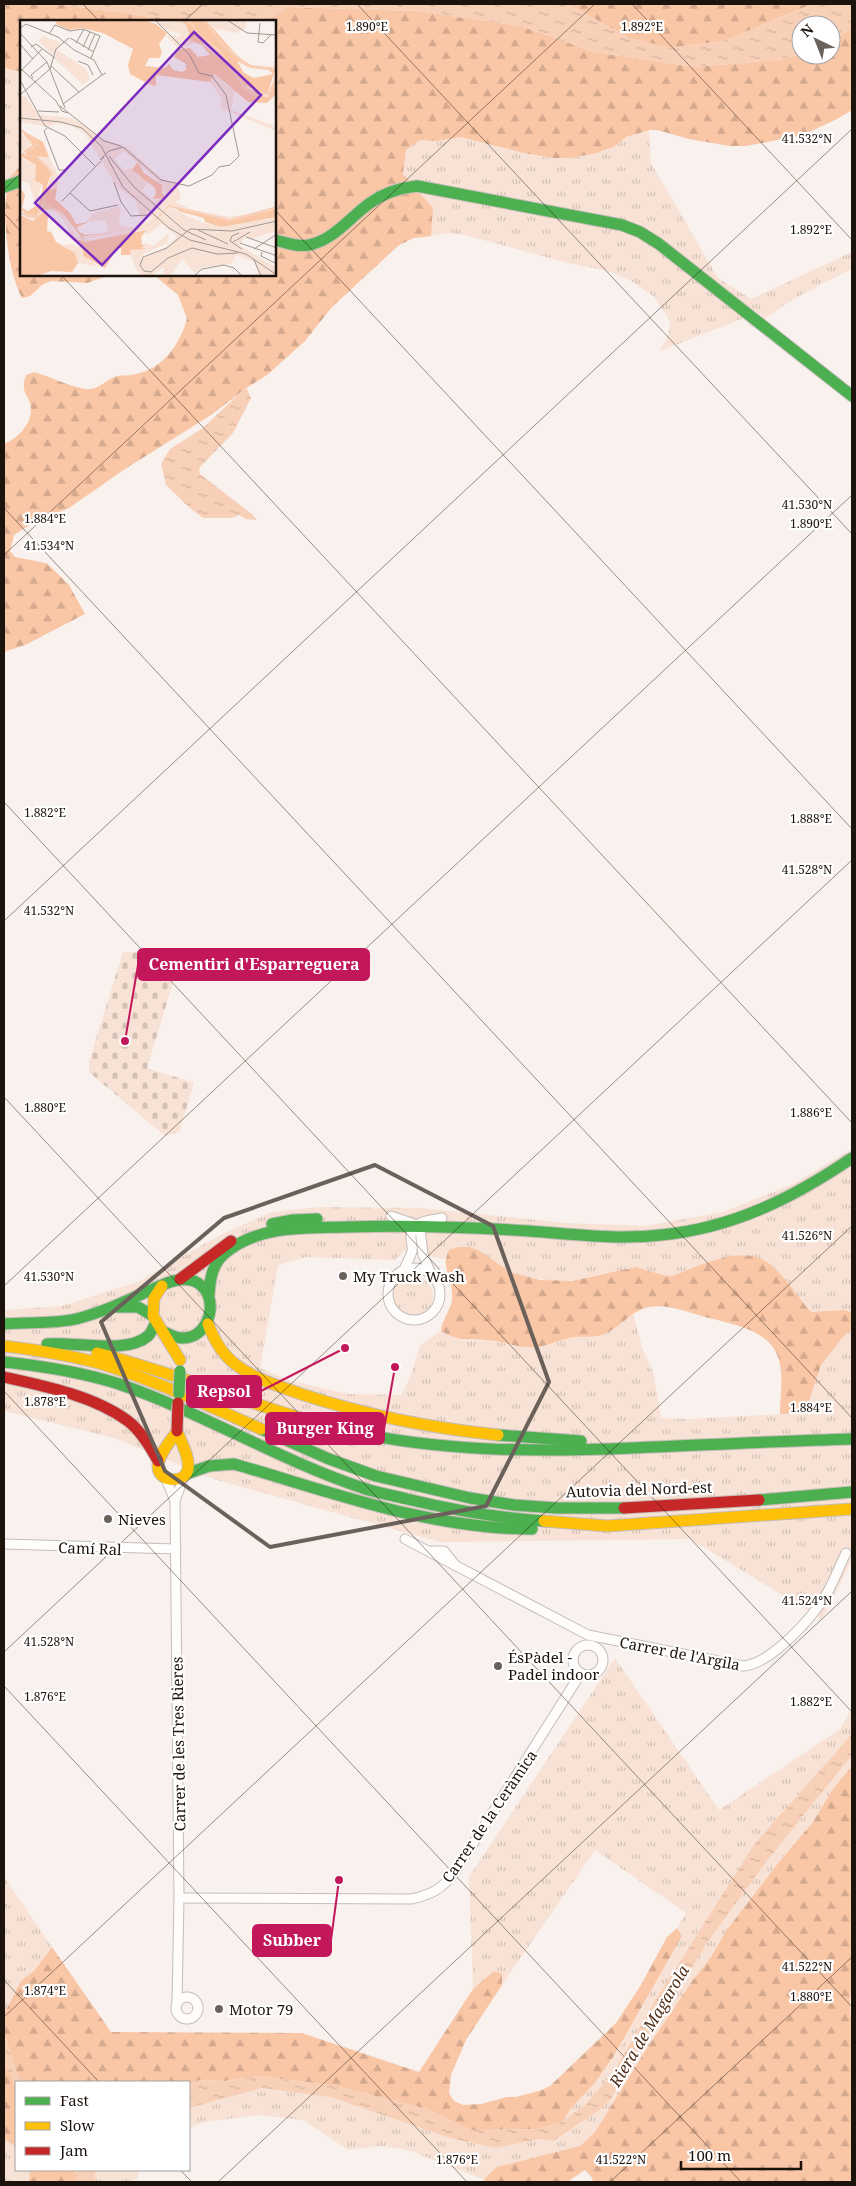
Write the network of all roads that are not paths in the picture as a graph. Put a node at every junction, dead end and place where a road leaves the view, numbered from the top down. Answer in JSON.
{"nodes":[{"id":1,"x":20,"y":181,"type":"edge"},
{"id":2,"x":4,"y":186,"type":"edge"},
{"id":3,"x":276,"y":240,"type":"edge"},
{"id":4,"x":852,"y":396,"type":"edge"},
{"id":5,"x":852,"y":1158,"type":"edge"},
{"id":6,"x":394,"y":1220,"type":"junction"},
{"id":7,"x":441,"y":1222,"type":"junction"},
{"id":8,"x":417,"y":1225,"type":"junction"},
{"id":9,"x":411,"y":1238,"type":"junction"},
{"id":10,"x":423,"y":1239,"type":"junction"},
{"id":11,"x":404,"y":1270,"type":"junction"},
{"id":12,"x":431,"y":1274,"type":"junction"},
{"id":13,"x":180,"y":1279,"type":"junction"},
{"id":14,"x":162,"y":1286,"type":"junction"},
{"id":15,"x":209,"y":1295,"type":"junction"},
{"id":16,"x":112,"y":1307,"type":"junction"},
{"id":17,"x":154,"y":1319,"type":"junction"},
{"id":18,"x":4,"y":1324,"type":"edge"},
{"id":19,"x":208,"y":1324,"type":"junction"},
{"id":20,"x":164,"y":1332,"type":"junction"},
{"id":21,"x":194,"y":1336,"type":"junction"},
{"id":22,"x":4,"y":1346,"type":"edge"},
{"id":23,"x":32,"y":1348,"type":"junction"},
{"id":24,"x":54,"y":1351,"type":"junction"},
{"id":25,"x":4,"y":1362,"type":"edge"},
{"id":26,"x":180,"y":1366,"type":"junction"},
{"id":27,"x":4,"y":1377,"type":"edge"},
{"id":28,"x":177,"y":1431,"type":"junction"},
{"id":29,"x":852,"y":1439,"type":"edge"},
{"id":30,"x":760,"y":1442,"type":"junction"},
{"id":31,"x":165,"y":1450,"type":"junction"},
{"id":32,"x":186,"y":1455,"type":"junction"},
{"id":33,"x":158,"y":1461,"type":"junction"},
{"id":34,"x":185,"y":1475,"type":"junction"},
{"id":35,"x":166,"y":1479,"type":"junction"},
{"id":36,"x":852,"y":1492,"type":"edge"},
{"id":37,"x":176,"y":1501,"type":"junction"},
{"id":38,"x":852,"y":1509,"type":"edge"},
{"id":39,"x":607,"y":1526,"type":"junction"},
{"id":40,"x":405,"y":1539,"type":"dead end"},
{"id":41,"x":4,"y":1544,"type":"edge"},
{"id":42,"x":176,"y":1549,"type":"junction"},
{"id":43,"x":846,"y":1553,"type":"dead end"},
{"id":44,"x":582,"y":1673,"type":"dead end"},
{"id":45,"x":179,"y":1898,"type":"junction"},
{"id":46,"x":177,"y":1987,"type":"junction"},
{"id":47,"x":188,"y":1997,"type":"junction"},
{"id":48,"x":177,"y":2004,"type":"junction"}],
"edges":[{"from":1,"to":2,"type":"main road"},
{"from":3,"to":4,"type":"main road"},
{"from":5,"to":7,"type":"main road"},
{"from":6,"to":7,"type":"main road"},
{"from":6,"to":8,"type":"main road"},
{"from":6,"to":9,"type":"street"},
{"from":6,"to":13,"type":"main road"},
{"from":6,"to":15,"type":"main road"},
{"from":7,"to":8,"type":"main road"},
{"from":7,"to":10,"type":"street"},
{"from":8,"to":9,"type":"street"},
{"from":8,"to":10,"type":"street"},
{"from":9,"to":11,"type":"street"},
{"from":10,"to":12,"type":"street"},
{"from":11,"to":12,"type":"street"},
{"from":11,"to":12,"type":"street"},
{"from":13,"to":14,"type":"main road"},
{"from":13,"to":15,"type":"main road"},
{"from":14,"to":16,"type":"main road"},
{"from":14,"to":17,"type":"main road"},
{"from":15,"to":19,"type":"main road"},
{"from":16,"to":17,"type":"main road"},
{"from":16,"to":18,"type":"main road"},
{"from":17,"to":20,"type":"main road"},
{"from":17,"to":23,"type":"main road"},
{"from":19,"to":21,"type":"main road"},
{"from":19,"to":30,"type":"main road"},
{"from":20,"to":21,"type":"main road"},
{"from":20,"to":26,"type":"main road"},
{"from":21,"to":26,"type":"main road"},
{"from":22,"to":23,"type":"main road","name":"Autovia del Nord-est"},
{"from":23,"to":24,"type":"main road","name":"Autovia del Nord-est"},
{"from":24,"to":30,"type":"main road"},
{"from":24,"to":36,"type":"main road","name":"Autovia del Nord-est"},
{"from":25,"to":39,"type":"main road","name":"Autovia del Nord-est"},
{"from":26,"to":28,"type":"main road","bridge":true},
{"from":27,"to":33,"type":"main road"},
{"from":28,"to":31,"type":"main road"},
{"from":28,"to":32,"type":"main road"},
{"from":29,"to":30,"type":"main road"},
{"from":31,"to":32,"type":"main road"},
{"from":31,"to":33,"type":"main road"},
{"from":32,"to":34,"type":"main road"},
{"from":33,"to":35,"type":"main road"},
{"from":34,"to":35,"type":"main road"},
{"from":34,"to":37,"type":"street","name":"Carrer de les Tres Rieres"},
{"from":34,"to":39,"type":"main road"},
{"from":35,"to":37,"type":"street","name":"Carrer de les Tres Rieres"},
{"from":37,"to":42,"type":"street","name":"Carrer de les Tres Rieres"},
{"from":38,"to":39,"type":"main road","name":"Autovia del Nord-est"},
{"from":40,"to":43,"type":"street","name":"Carrer de l'Argila"},
{"from":41,"to":42,"type":"street","name":"Camí Ral"},
{"from":42,"to":45,"type":"street","name":"Carrer de les Tres Rieres"},
{"from":44,"to":45,"type":"street","name":"Carrer de la Ceràmica"},
{"from":45,"to":46,"type":"street","name":"Carrer de les Tres Rieres"},
{"from":46,"to":47,"type":"street"},
{"from":46,"to":48,"type":"street","name":"Carrer de les Tres Rieres"},
{"from":47,"to":48,"type":"street"},
{"from":47,"to":48,"type":"street"}]}
